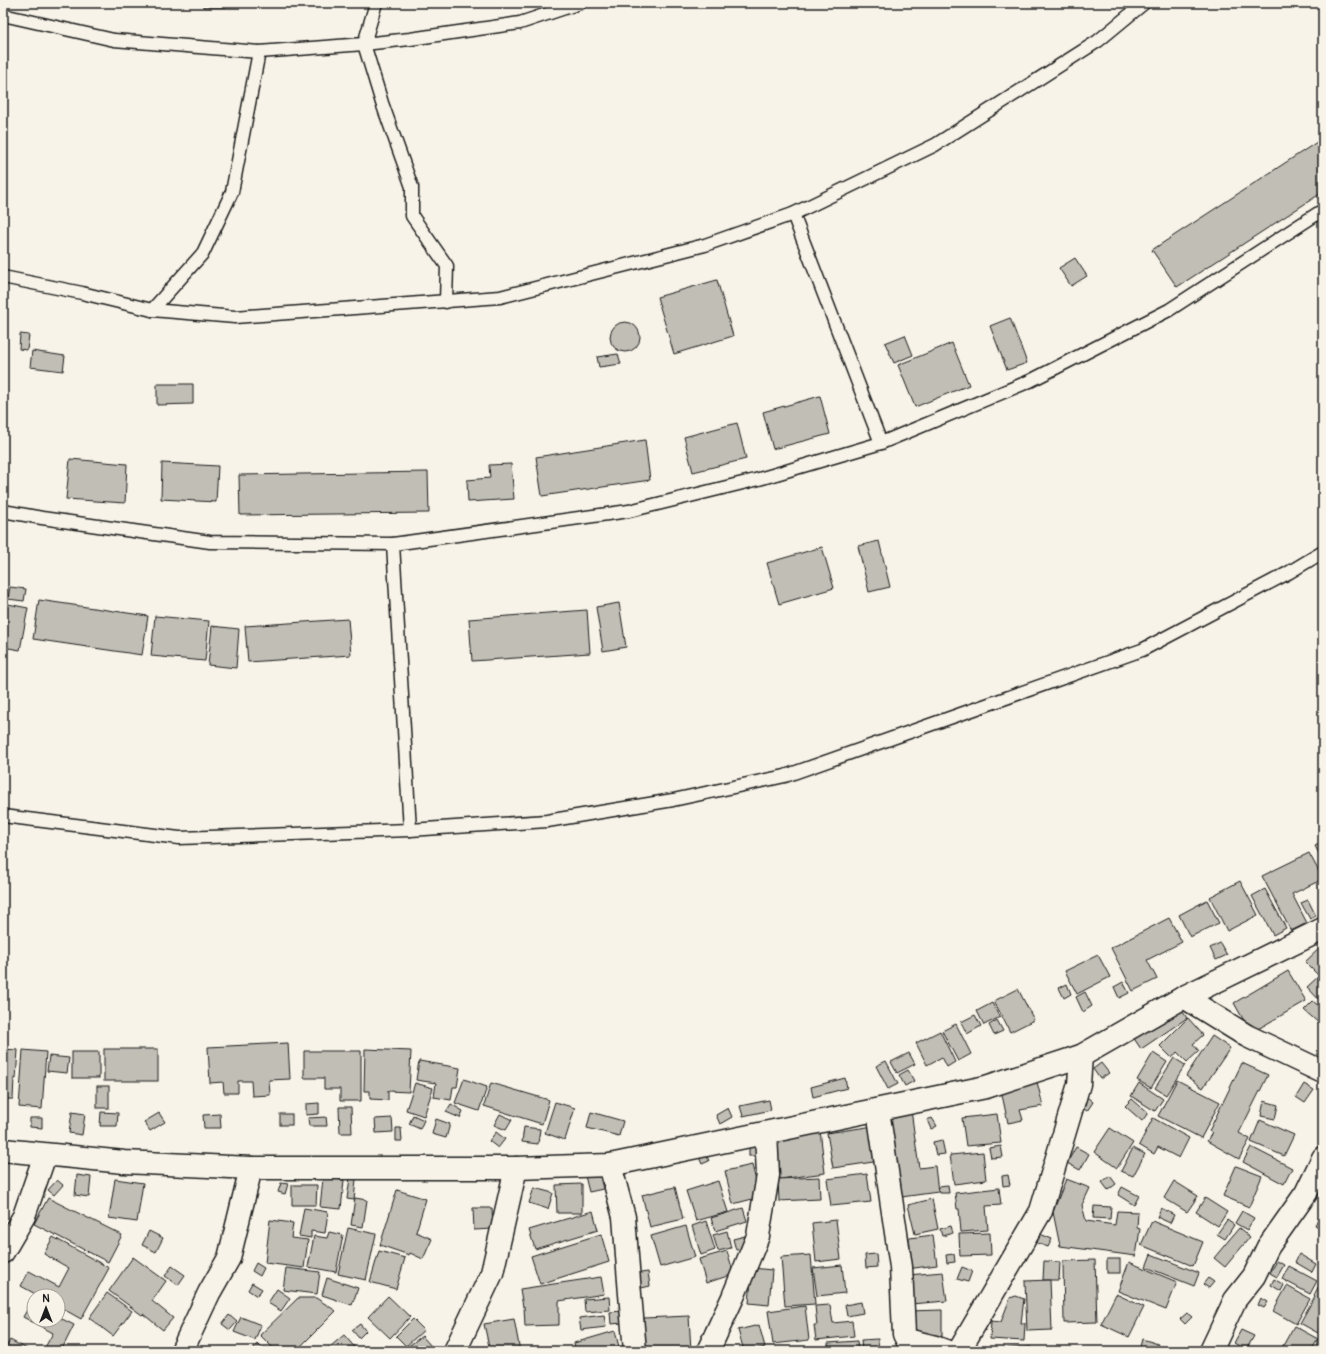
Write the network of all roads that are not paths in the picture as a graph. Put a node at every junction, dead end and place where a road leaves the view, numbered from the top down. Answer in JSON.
{"nodes":[{"id":1,"x":376,"y":3,"type":"edge"},
{"id":2,"x":580,"y":3,"type":"edge"},
{"id":3,"x":1144,"y":3,"type":"edge"},
{"id":4,"x":3,"y":15,"type":"edge"},
{"id":5,"x":364,"y":44,"type":"junction"},
{"id":6,"x":259,"y":52,"type":"junction"},
{"id":7,"x":1323,"y":210,"type":"edge"},
{"id":8,"x":792,"y":214,"type":"junction"},
{"id":9,"x":3,"y":277,"type":"edge"},
{"id":10,"x":446,"y":302,"type":"junction"},
{"id":11,"x":152,"y":310,"type":"junction"},
{"id":12,"x":880,"y":443,"type":"junction"},
{"id":13,"x":3,"y":511,"type":"edge"},
{"id":14,"x":393,"y":544,"type":"junction"},
{"id":15,"x":1323,"y":552,"type":"edge"},
{"id":16,"x":3,"y":816,"type":"edge"},
{"id":17,"x":410,"y":830,"type":"junction"},
{"id":18,"x":1323,"y":929,"type":"edge"},
{"id":19,"x":1184,"y":997,"type":"junction"},
{"id":20,"x":1081,"y":1056,"type":"junction"},
{"id":21,"x":1323,"y":1072,"type":"edge"},
{"id":22,"x":878,"y":1110,"type":"junction"},
{"id":23,"x":766,"y":1133,"type":"junction"},
{"id":24,"x":3,"y":1150,"type":"edge"},
{"id":25,"x":45,"y":1155,"type":"junction"},
{"id":26,"x":1323,"y":1158,"type":"edge"},
{"id":27,"x":610,"y":1165,"type":"junction"},
{"id":28,"x":251,"y":1168,"type":"junction"},
{"id":29,"x":516,"y":1168,"type":"junction"},
{"id":30,"x":3,"y":1252,"type":"edge"},
{"id":31,"x":182,"y":1351,"type":"edge"},
{"id":32,"x":455,"y":1351,"type":"edge"},
{"id":33,"x":635,"y":1351,"type":"edge"},
{"id":34,"x":708,"y":1351,"type":"edge"},
{"id":35,"x":946,"y":1351,"type":"edge"},
{"id":36,"x":959,"y":1351,"type":"edge"},
{"id":37,"x":1211,"y":1351,"type":"edge"}],
"edges":[{"from":1,"to":5,"type":"lane"},
{"from":2,"to":5,"type":"lane"},
{"from":3,"to":8,"type":"lane"},
{"from":4,"to":6,"type":"lane"},
{"from":5,"to":6,"type":"lane"},
{"from":5,"to":10,"type":"lane"},
{"from":6,"to":11,"type":"lane"},
{"from":7,"to":12,"type":"lane"},
{"from":8,"to":10,"type":"lane"},
{"from":8,"to":12,"type":"lane"},
{"from":9,"to":11,"type":"lane"},
{"from":10,"to":11,"type":"lane"},
{"from":12,"to":14,"type":"lane"},
{"from":13,"to":14,"type":"lane"},
{"from":14,"to":17,"type":"lane"},
{"from":15,"to":17,"type":"lane"},
{"from":16,"to":17,"type":"lane"},
{"from":18,"to":19,"type":"street"},
{"from":19,"to":20,"type":"street"},
{"from":19,"to":21,"type":"street"},
{"from":20,"to":22,"type":"street"},
{"from":20,"to":36,"type":"street"},
{"from":22,"to":23,"type":"street"},
{"from":22,"to":35,"type":"street"},
{"from":23,"to":27,"type":"street"},
{"from":23,"to":34,"type":"street"},
{"from":24,"to":25,"type":"street"},
{"from":25,"to":28,"type":"street"},
{"from":25,"to":30,"type":"street"},
{"from":26,"to":37,"type":"street"},
{"from":27,"to":29,"type":"street"},
{"from":27,"to":33,"type":"street"},
{"from":28,"to":29,"type":"street"},
{"from":28,"to":31,"type":"street"},
{"from":29,"to":32,"type":"street"}]}
